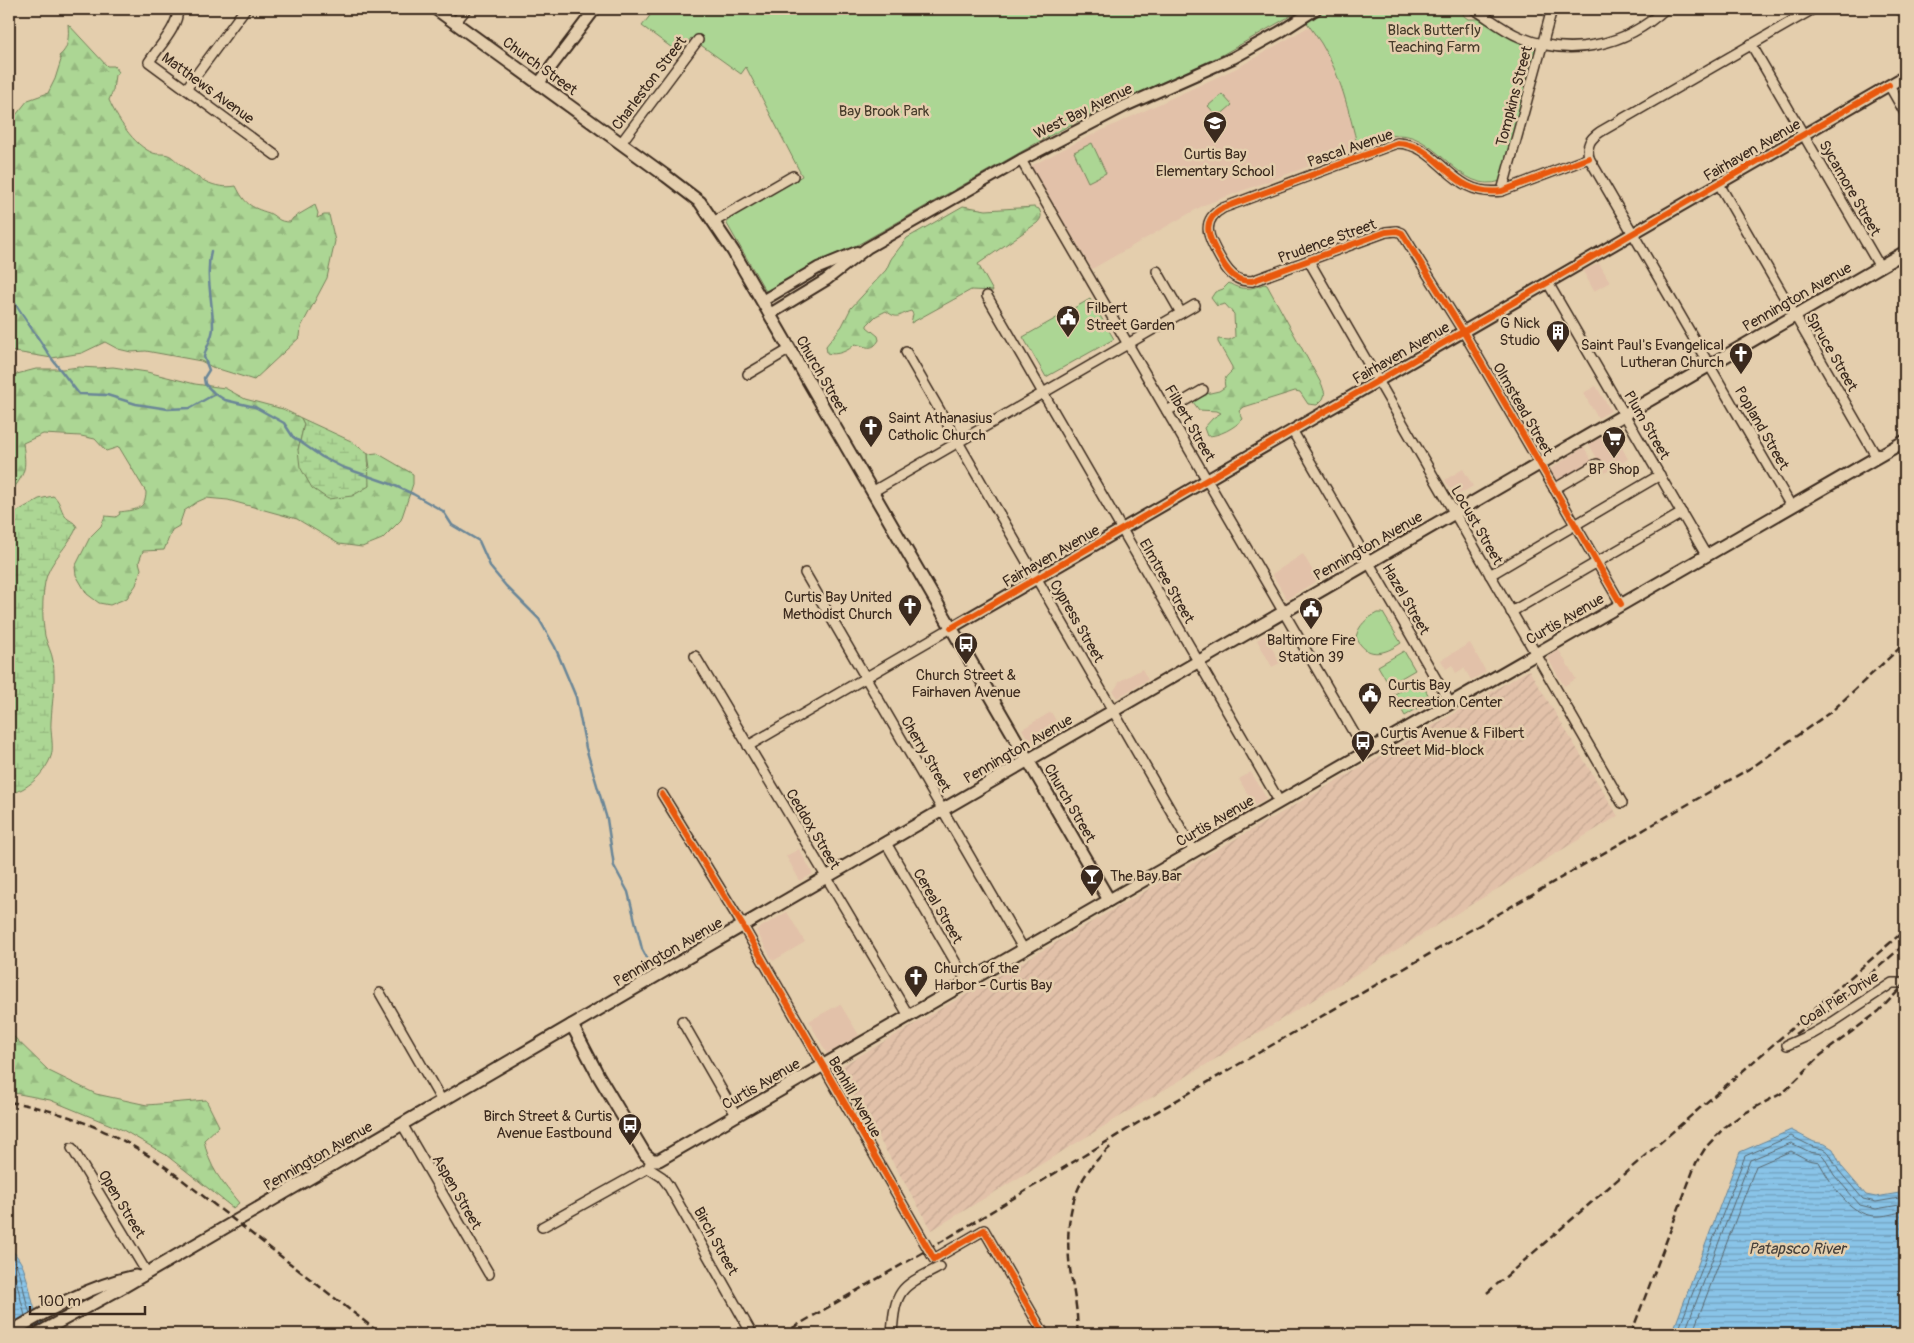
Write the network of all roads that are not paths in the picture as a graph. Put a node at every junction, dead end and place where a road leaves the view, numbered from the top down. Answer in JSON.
{"nodes":[{"id":1,"x":178,"y":9,"type":"edge"},
{"id":2,"x":245,"y":9,"type":"edge"},
{"id":3,"x":436,"y":9,"type":"edge"},
{"id":4,"x":466,"y":9,"type":"edge"},
{"id":5,"x":595,"y":9,"type":"edge"},
{"id":6,"x":1316,"y":9,"type":"edge"},
{"id":7,"x":1474,"y":9,"type":"edge"},
{"id":8,"x":1552,"y":9,"type":"edge"},
{"id":9,"x":1665,"y":9,"type":"edge"},
{"id":10,"x":1813,"y":9,"type":"edge"},
{"id":11,"x":1898,"y":9,"type":"edge"},
{"id":12,"x":1905,"y":11,"type":"edge"},
{"id":13,"x":455,"y":23,"type":"junction"},
{"id":14,"x":698,"y":40,"type":"dead end"},
{"id":15,"x":1543,"y":44,"type":"junction"},
{"id":16,"x":1751,"y":44,"type":"junction"},
{"id":17,"x":1905,"y":76,"type":"edge"},
{"id":18,"x":539,"y":84,"type":"junction"},
{"id":19,"x":1889,"y":85,"type":"junction"},
{"id":20,"x":186,"y":89,"type":"junction"},
{"id":21,"x":1905,"y":113,"type":"edge"},
{"id":22,"x":1804,"y":134,"type":"junction"},
{"id":23,"x":621,"y":143,"type":"junction"},
{"id":24,"x":275,"y":155,"type":"dead end"},
{"id":25,"x":1589,"y":158,"type":"junction"},
{"id":26,"x":1021,"y":160,"type":"junction"},
{"id":27,"x":793,"y":176,"type":"dead end"},
{"id":28,"x":1719,"y":184,"type":"junction"},
{"id":29,"x":1502,"y":191,"type":"junction"},
{"id":30,"x":714,"y":221,"type":"junction"},
{"id":31,"x":1397,"y":231,"type":"joint"},
{"id":32,"x":1633,"y":233,"type":"junction"},
{"id":33,"x":867,"y":248,"type":"junction"},
{"id":34,"x":1905,"y":252,"type":"edge"},
{"id":35,"x":1309,"y":261,"type":"junction"},
{"id":36,"x":1880,"y":267,"type":"junction"},
{"id":37,"x":1157,"y":271,"type":"dead end"},
{"id":38,"x":1266,"y":277,"type":"joint"},
{"id":39,"x":1548,"y":282,"type":"junction"},
{"id":40,"x":987,"y":296,"type":"dead end"},
{"id":41,"x":762,"y":300,"type":"junction"},
{"id":42,"x":1195,"y":305,"type":"dead end"},
{"id":43,"x":1181,"y":313,"type":"junction"},
{"id":44,"x":770,"y":314,"type":"junction"},
{"id":45,"x":1795,"y":316,"type":"junction"},
{"id":46,"x":1463,"y":332,"type":"junction"},
{"id":47,"x":1128,"y":344,"type":"junction"},
{"id":48,"x":790,"y":349,"type":"junction"},
{"id":49,"x":906,"y":352,"type":"dead end"},
{"id":50,"x":1709,"y":365,"type":"junction"},
{"id":51,"x":748,"y":374,"type":"dead end"},
{"id":52,"x":1378,"y":381,"type":"junction"},
{"id":53,"x":1204,"y":390,"type":"dead end"},
{"id":54,"x":1043,"y":393,"type":"junction"},
{"id":55,"x":1167,"y":411,"type":"junction"},
{"id":56,"x":1625,"y":414,"type":"junction"},
{"id":57,"x":1292,"y":430,"type":"junction"},
{"id":58,"x":1905,"y":440,"type":"edge"},
{"id":59,"x":958,"y":442,"type":"junction"},
{"id":60,"x":1876,"y":456,"type":"junction"},
{"id":61,"x":1540,"y":464,"type":"junction"},
{"id":62,"x":1598,"y":464,"type":"dead end"},
{"id":63,"x":1660,"y":475,"type":"junction"},
{"id":64,"x":1207,"y":480,"type":"junction"},
{"id":65,"x":1554,"y":489,"type":"junction"},
{"id":66,"x":872,"y":492,"type":"junction"},
{"id":67,"x":1791,"y":506,"type":"junction"},
{"id":68,"x":1454,"y":513,"type":"junction"},
{"id":69,"x":1682,"y":513,"type":"junction"},
{"id":70,"x":1575,"y":525,"type":"junction"},
{"id":71,"x":1122,"y":530,"type":"junction"},
{"id":72,"x":1706,"y":555,"type":"junction"},
{"id":73,"x":1597,"y":562,"type":"junction"},
{"id":74,"x":1369,"y":563,"type":"junction"},
{"id":75,"x":805,"y":573,"type":"dead end"},
{"id":76,"x":1490,"y":574,"type":"junction"},
{"id":77,"x":1036,"y":579,"type":"junction"},
{"id":78,"x":1621,"y":604,"type":"junction"},
{"id":79,"x":1284,"y":612,"type":"junction"},
{"id":80,"x":1511,"y":612,"type":"junction"},
{"id":81,"x":952,"y":628,"type":"junction"},
{"id":82,"x":1535,"y":654,"type":"junction"},
{"id":83,"x":695,"y":656,"type":"dead end"},
{"id":84,"x":1198,"y":662,"type":"junction"},
{"id":85,"x":866,"y":678,"type":"junction"},
{"id":86,"x":1450,"y":703,"type":"junction"},
{"id":87,"x":1113,"y":711,"type":"junction"},
{"id":88,"x":748,"y":746,"type":"junction"},
{"id":89,"x":1364,"y":752,"type":"junction"},
{"id":90,"x":1028,"y":760,"type":"junction"},
{"id":91,"x":662,"y":794,"type":"dead end"},
{"id":92,"x":1279,"y":801,"type":"junction"},
{"id":93,"x":1622,"y":803,"type":"dead end"},
{"id":94,"x":943,"y":810,"type":"junction"},
{"id":95,"x":886,"y":843,"type":"junction"},
{"id":96,"x":1194,"y":851,"type":"junction"},
{"id":97,"x":826,"y":877,"type":"junction"},
{"id":98,"x":1109,"y":900,"type":"junction"},
{"id":99,"x":743,"y":926,"type":"junction"},
{"id":100,"x":1024,"y":950,"type":"junction"},
{"id":101,"x":676,"y":965,"type":"junction"},
{"id":102,"x":967,"y":982,"type":"junction"},
{"id":103,"x":1905,"y":983,"type":"edge"},
{"id":104,"x":380,"y":993,"type":"dead end"},
{"id":105,"x":909,"y":1016,"type":"junction"},
{"id":106,"x":682,"y":1021,"type":"dead end"},
{"id":107,"x":572,"y":1025,"type":"junction"},
{"id":108,"x":1787,"y":1045,"type":"dead end"},
{"id":109,"x":585,"y":1048,"type":"junction"},
{"id":110,"x":823,"y":1066,"type":"junction"},
{"id":111,"x":442,"y":1101,"type":"junction"},
{"id":112,"x":736,"y":1115,"type":"junction"},
{"id":113,"x":402,"y":1124,"type":"junction"},
{"id":114,"x":72,"y":1148,"type":"dead end"},
{"id":115,"x":650,"y":1164,"type":"junction"},
{"id":116,"x":542,"y":1227,"type":"dead end"},
{"id":117,"x":940,"y":1268,"type":"dead end"},
{"id":118,"x":147,"y":1273,"type":"junction"},
{"id":119,"x":489,"y":1274,"type":"dead end"},
{"id":120,"x":9,"y":1333,"type":"edge"},
{"id":121,"x":37,"y":1334,"type":"edge"},
{"id":122,"x":752,"y":1334,"type":"edge"},
{"id":123,"x":892,"y":1334,"type":"edge"},
{"id":124,"x":1044,"y":1334,"type":"edge"}],
"edges":[{"from":1,"to":20,"type":"street","name":"Matthews Avenue"},
{"from":2,"to":20,"type":"street"},
{"from":3,"to":13,"type":"main road","name":"Church Street"},
{"from":4,"to":13,"type":"street"},
{"from":5,"to":18,"type":"street"},
{"from":6,"to":26,"type":"street","name":"West Bay Avenue"},
{"from":7,"to":15,"type":"street"},
{"from":8,"to":15,"type":"street","name":"Tompkins Street"},
{"from":9,"to":15,"type":"street"},
{"from":10,"to":16,"type":"street"},
{"from":11,"to":12,"type":"street"},
{"from":13,"to":18,"type":"main road","name":"Church Street"},
{"from":14,"to":23,"type":"street","name":"Charleston Street"},
{"from":15,"to":29,"type":"street","name":"Tompkins Street"},
{"from":16,"to":22,"type":"street","name":"Sycamore Street"},
{"from":16,"to":25,"type":"street"},
{"from":17,"to":19,"type":"street","name":"Fairhaven Avenue"},
{"from":18,"to":23,"type":"main road","name":"Church Street"},
{"from":19,"to":21,"type":"street"},
{"from":19,"to":22,"type":"street","name":"Fairhaven Avenue"},
{"from":20,"to":24,"type":"street","name":"Matthews Avenue"},
{"from":22,"to":28,"type":"street","name":"Fairhaven Avenue"},
{"from":22,"to":36,"type":"street","name":"Sycamore Street"},
{"from":23,"to":30,"type":"main road","name":"Church Street"},
{"from":25,"to":29,"type":"street","name":"Pascal Avenue"},
{"from":25,"to":32,"type":"street","name":"Popland Street"},
{"from":26,"to":33,"type":"street","name":"West Bay Avenue"},
{"from":26,"to":47,"type":"street","name":"Filbert Street"},
{"from":27,"to":30,"type":"street"},
{"from":28,"to":32,"type":"street","name":"Fairhaven Avenue"},
{"from":28,"to":45,"type":"street","name":"Spruce Street"},
{"from":29,"to":38,"type":"street","name":"Pascal Avenue"},
{"from":30,"to":41,"type":"main road","name":"Church Street"},
{"from":31,"to":35,"type":"street","name":"Prudence Street"},
{"from":31,"to":46,"type":"street","name":"Olmstead Street"},
{"from":32,"to":39,"type":"street","name":"Fairhaven Avenue"},
{"from":32,"to":50,"type":"street","name":"Popland Street"},
{"from":33,"to":41,"type":"street","name":"West Bay Avenue"},
{"from":33,"to":44,"type":"street","name":"West Bay Avenue"},
{"from":34,"to":36,"type":"main road","name":"Pennington Avenue"},
{"from":35,"to":38,"type":"street","name":"Prudence Street"},
{"from":35,"to":52,"type":"street","name":"Locust Street"},
{"from":36,"to":45,"type":"main road","name":"Pennington Avenue"},
{"from":37,"to":43,"type":"street"},
{"from":39,"to":46,"type":"street","name":"Fairhaven Avenue"},
{"from":39,"to":56,"type":"street","name":"Plum Street"},
{"from":40,"to":54,"type":"street","name":"Elmtree Street"},
{"from":41,"to":44,"type":"main road","name":"Church Street"},
{"from":42,"to":43,"type":"street"},
{"from":43,"to":47,"type":"street"},
{"from":44,"to":48,"type":"main road","name":"Church Street"},
{"from":45,"to":50,"type":"main road","name":"Pennington Avenue"},
{"from":45,"to":60,"type":"street","name":"Spruce Street"},
{"from":46,"to":52,"type":"street","name":"Fairhaven Avenue"},
{"from":46,"to":61,"type":"street","name":"Olmstead Street"},
{"from":47,"to":54,"type":"street"},
{"from":47,"to":55,"type":"street","name":"Filbert Street"},
{"from":48,"to":51,"type":"street"},
{"from":48,"to":66,"type":"main road","name":"Church Street"},
{"from":49,"to":59,"type":"street","name":"Cypress Street"},
{"from":50,"to":56,"type":"main road","name":"Pennington Avenue"},
{"from":50,"to":67,"type":"street","name":"Popland Street"},
{"from":52,"to":57,"type":"street","name":"Fairhaven Avenue"},
{"from":52,"to":68,"type":"street","name":"Locust Street"},
{"from":53,"to":55,"type":"street"},
{"from":54,"to":59,"type":"street"},
{"from":54,"to":71,"type":"street","name":"Elmtree Street"},
{"from":55,"to":64,"type":"street","name":"Filbert Street"},
{"from":56,"to":61,"type":"main road","name":"Pennington Avenue"},
{"from":56,"to":63,"type":"street","name":"Plum Street"},
{"from":57,"to":64,"type":"street","name":"Fairhaven Avenue"},
{"from":57,"to":74,"type":"street","name":"Hazel Street"},
{"from":58,"to":60,"type":"main road","name":"Curtis Avenue"},
{"from":59,"to":66,"type":"street"},
{"from":59,"to":77,"type":"street","name":"Cypress Street"},
{"from":60,"to":67,"type":"main road","name":"Curtis Avenue"},
{"from":61,"to":65,"type":"street","name":"Olmstead Street"},
{"from":61,"to":68,"type":"main road","name":"Pennington Avenue"},
{"from":62,"to":65,"type":"street"},
{"from":63,"to":69,"type":"street","name":"Plum Street"},
{"from":63,"to":70,"type":"street"},
{"from":64,"to":71,"type":"street","name":"Fairhaven Avenue"},
{"from":64,"to":79,"type":"street","name":"Filbert Street"},
{"from":65,"to":70,"type":"street","name":"Olmstead Street"},
{"from":66,"to":81,"type":"main road","name":"Church Street"},
{"from":67,"to":72,"type":"main road","name":"Curtis Avenue"},
{"from":68,"to":74,"type":"main road","name":"Pennington Avenue"},
{"from":68,"to":76,"type":"street","name":"Locust Street"},
{"from":69,"to":72,"type":"street","name":"Plum Street"},
{"from":69,"to":73,"type":"street"},
{"from":70,"to":73,"type":"street","name":"Olmstead Street"},
{"from":70,"to":76,"type":"street"},
{"from":71,"to":77,"type":"street","name":"Fairhaven Avenue"},
{"from":71,"to":84,"type":"street","name":"Elmtree Street"},
{"from":72,"to":78,"type":"main road","name":"Curtis Avenue"},
{"from":73,"to":78,"type":"street","name":"Olmstead Street"},
{"from":73,"to":80,"type":"street"},
{"from":74,"to":79,"type":"main road","name":"Pennington Avenue"},
{"from":74,"to":86,"type":"street","name":"Hazel Street"},
{"from":75,"to":85,"type":"street","name":"Cherry Street"},
{"from":76,"to":80,"type":"street","name":"Locust Street"},
{"from":77,"to":81,"type":"street","name":"Fairhaven Avenue"},
{"from":77,"to":87,"type":"street","name":"Cypress Street"},
{"from":78,"to":82,"type":"main road","name":"Curtis Avenue"},
{"from":79,"to":84,"type":"main road","name":"Pennington Avenue"},
{"from":79,"to":89,"type":"street","name":"Filbert Street"},
{"from":80,"to":82,"type":"street","name":"Locust Street"},
{"from":81,"to":85,"type":"street","name":"Fairhaven Avenue"},
{"from":81,"to":90,"type":"main road","name":"Church Street"},
{"from":82,"to":86,"type":"main road","name":"Curtis Avenue"},
{"from":82,"to":93,"type":"street","name":"Locust Street"},
{"from":83,"to":88,"type":"street","name":"Ceddox Street"},
{"from":84,"to":87,"type":"main road","name":"Pennington Avenue"},
{"from":84,"to":92,"type":"street","name":"Elmtree Street"},
{"from":85,"to":88,"type":"street","name":"Fairhaven Avenue"},
{"from":85,"to":94,"type":"street","name":"Cherry Street"},
{"from":86,"to":89,"type":"main road","name":"Curtis Avenue"},
{"from":87,"to":90,"type":"main road","name":"Pennington Avenue"},
{"from":87,"to":96,"type":"street","name":"Cypress Street"},
{"from":88,"to":97,"type":"street","name":"Ceddox Street"},
{"from":89,"to":92,"type":"main road","name":"Curtis Avenue"},
{"from":90,"to":94,"type":"main road","name":"Pennington Avenue"},
{"from":90,"to":98,"type":"main road","name":"Church Street"},
{"from":91,"to":99,"type":"street","name":"Benhill Avenue"},
{"from":92,"to":96,"type":"main road","name":"Curtis Avenue"},
{"from":94,"to":95,"type":"main road","name":"Pennington Avenue"},
{"from":94,"to":100,"type":"street","name":"Cherry Street"},
{"from":95,"to":97,"type":"main road","name":"Pennington Avenue"},
{"from":95,"to":102,"type":"street","name":"Cereal Street"},
{"from":96,"to":98,"type":"main road","name":"Curtis Avenue"},
{"from":97,"to":99,"type":"main road","name":"Pennington Avenue"},
{"from":97,"to":105,"type":"street","name":"Ceddox Street"},
{"from":98,"to":100,"type":"main road","name":"Curtis Avenue"},
{"from":99,"to":101,"type":"main road","name":"Pennington Avenue"},
{"from":99,"to":110,"type":"street","name":"Benhill Avenue"},
{"from":100,"to":102,"type":"main road","name":"Curtis Avenue"},
{"from":101,"to":107,"type":"main road","name":"Pennington Avenue"},
{"from":101,"to":109,"type":"main road"},
{"from":102,"to":105,"type":"main road","name":"Curtis Avenue"},
{"from":103,"to":108,"type":"street","name":"Coal Pier Drive"},
{"from":104,"to":111,"type":"street"},
{"from":105,"to":110,"type":"main road","name":"Curtis Avenue"},
{"from":106,"to":112,"type":"street"},
{"from":107,"to":109,"type":"main road","name":"Birch Street"},
{"from":107,"to":111,"type":"main road","name":"Pennington Avenue"},
{"from":109,"to":115,"type":"main road","name":"Birch Street"},
{"from":110,"to":112,"type":"main road","name":"Curtis Avenue"},
{"from":110,"to":124,"type":"street","name":"Benhill Avenue"},
{"from":111,"to":113,"type":"main road","name":"Pennington Avenue"},
{"from":112,"to":115,"type":"main road","name":"Curtis Avenue"},
{"from":113,"to":118,"type":"main road","name":"Pennington Avenue"},
{"from":113,"to":119,"type":"street","name":"Aspen Street"},
{"from":114,"to":118,"type":"street","name":"Open Street"},
{"from":115,"to":116,"type":"street","name":"Curtis Avenue"},
{"from":115,"to":122,"type":"street","name":"Birch Street"},
{"from":117,"to":123,"type":"street"},
{"from":118,"to":120,"type":"main road","name":"Pennington Avenue"},
{"from":118,"to":121,"type":"main road","name":"Pennington Avenue"}]}
